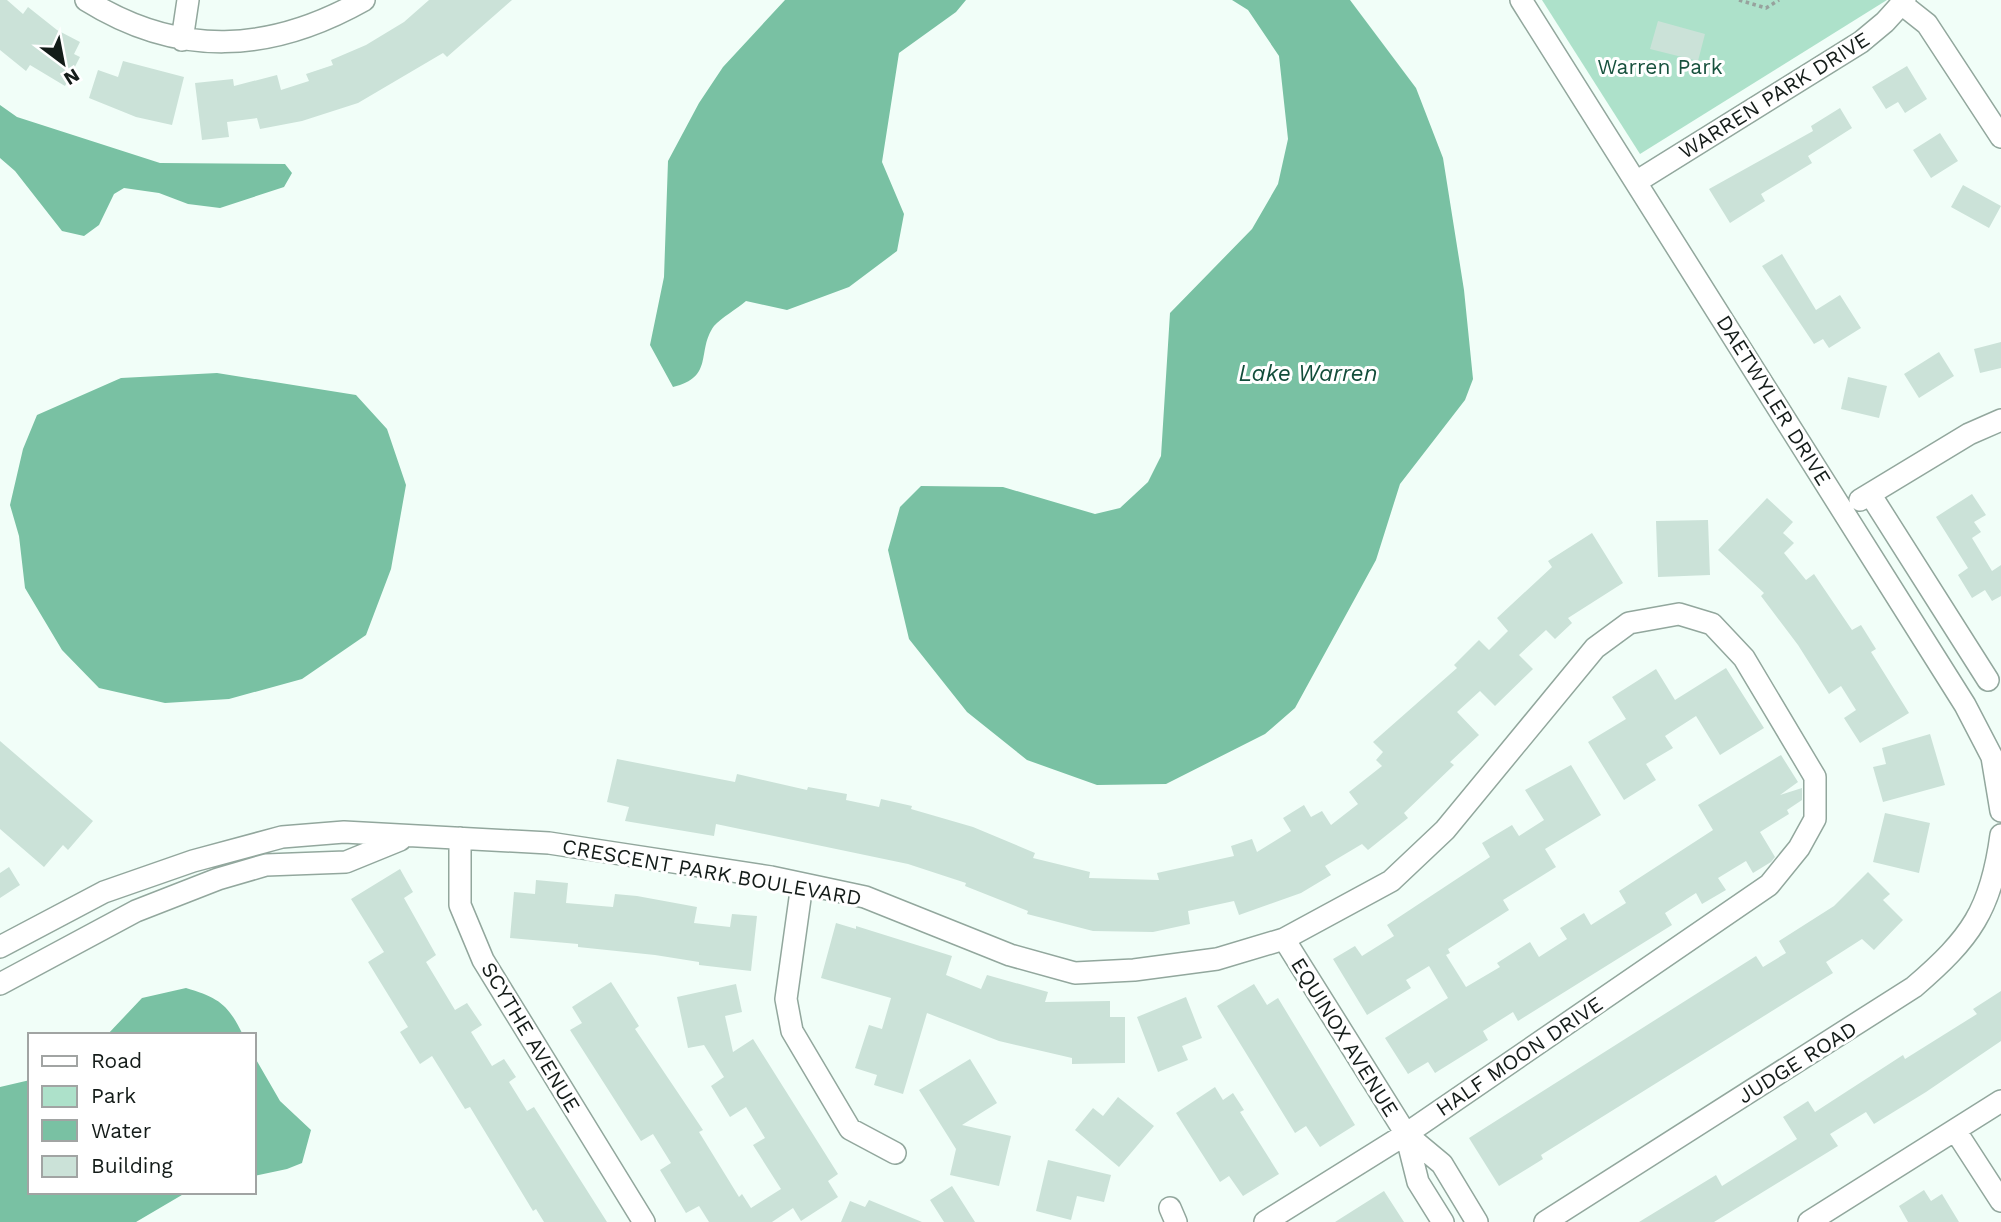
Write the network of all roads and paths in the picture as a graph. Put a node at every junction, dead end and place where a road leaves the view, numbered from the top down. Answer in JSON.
{"nodes":[{"id":1,"x":86,"y":0,"type":"edge"},
{"id":2,"x":188,"y":0,"type":"edge"},
{"id":3,"x":364,"y":0,"type":"edge"},
{"id":4,"x":1521,"y":0,"type":"edge"},
{"id":5,"x":1739,"y":0,"type":"edge"},
{"id":6,"x":1779,"y":0,"type":"edge"},
{"id":7,"x":1904,"y":2,"type":"edge"},
{"id":8,"x":182,"y":40,"type":"junction"},
{"id":9,"x":2001,"y":136,"type":"edge"},
{"id":10,"x":1636,"y":182,"type":"junction"},
{"id":11,"x":2001,"y":420,"type":"edge"},
{"id":12,"x":1870,"y":494,"type":"junction"},
{"id":13,"x":1843,"y":511,"type":"junction"},
{"id":14,"x":1595,"y":648,"type":"joint"},
{"id":15,"x":1988,"y":680,"type":"dead end"},
{"id":16,"x":2001,"y":811,"type":"edge"},
{"id":17,"x":319,"y":833,"type":"junction"},
{"id":18,"x":2001,"y":835,"type":"edge"},
{"id":19,"x":405,"y":838,"type":"junction"},
{"id":20,"x":460,"y":838,"type":"junction"},
{"id":21,"x":321,"y":863,"type":"junction"},
{"id":22,"x":802,"y":884,"type":"junction"},
{"id":23,"x":1284,"y":939,"type":"junction"},
{"id":24,"x":0,"y":947,"type":"edge"},
{"id":25,"x":0,"y":984,"type":"edge"},
{"id":26,"x":2001,"y":1101,"type":"edge"},
{"id":27,"x":1955,"y":1130,"type":"junction"},
{"id":28,"x":1406,"y":1134,"type":"junction"},
{"id":29,"x":895,"y":1153,"type":"dead end"},
{"id":30,"x":1454,"y":1183,"type":"junction"},
{"id":31,"x":1428,"y":1199,"type":"junction"},
{"id":32,"x":2001,"y":1202,"type":"edge"},
{"id":33,"x":644,"y":1222,"type":"edge"},
{"id":34,"x":1265,"y":1222,"type":"edge"},
{"id":35,"x":1443,"y":1222,"type":"edge"},
{"id":36,"x":1477,"y":1222,"type":"edge"},
{"id":37,"x":1545,"y":1222,"type":"edge"},
{"id":38,"x":1810,"y":1222,"type":"edge"}],
"edges":[{"from":1,"to":8,"type":"street"},
{"from":2,"to":8,"type":"street"},
{"from":3,"to":8,"type":"street"},
{"from":4,"to":10,"type":"street","name":"DAETWYLER DRIVE"},
{"from":5,"to":6,"type":"path"},
{"from":7,"to":9,"type":"street"},
{"from":7,"to":10,"type":"street","name":"WARREN PARK DRIVE"},
{"from":10,"to":13,"type":"street","name":"DAETWYLER DRIVE"},
{"from":11,"to":12,"type":"street"},
{"from":12,"to":13,"type":"street"},
{"from":12,"to":15,"type":"street"},
{"from":13,"to":16,"type":"street","name":"DAETWYLER DRIVE"},
{"from":14,"to":23,"type":"street","name":"CRESCENT PARK BOULEVARD"},
{"from":14,"to":28,"type":"street","name":"HALF MOON DRIVE"},
{"from":17,"to":19,"type":"street","name":"CRESCENT PARK BOULEVARD"},
{"from":17,"to":21,"type":"street"},
{"from":17,"to":24,"type":"street","name":"CRESCENT PARK BOULEVARD"},
{"from":18,"to":37,"type":"street","name":"JUDGE ROAD"},
{"from":19,"to":20,"type":"street","name":"CRESCENT PARK BOULEVARD"},
{"from":19,"to":21,"type":"street","name":"CRESCENT PARK BOULEVARD"},
{"from":20,"to":22,"type":"street","name":"CRESCENT PARK BOULEVARD"},
{"from":20,"to":33,"type":"street","name":"SCYTHE AVENUE"},
{"from":21,"to":25,"type":"street","name":"CRESCENT PARK BOULEVARD"},
{"from":22,"to":23,"type":"street","name":"CRESCENT PARK BOULEVARD"},
{"from":22,"to":29,"type":"street"},
{"from":23,"to":28,"type":"street","name":"EQUINOX AVENUE"},
{"from":26,"to":27,"type":"street"},
{"from":27,"to":32,"type":"street"},
{"from":27,"to":38,"type":"street"},
{"from":28,"to":30,"type":"street","name":"EQUINOX AVENUE"},
{"from":28,"to":31,"type":"street","name":"EQUINOX AVENUE"},
{"from":28,"to":34,"type":"street","name":"HALF MOON DRIVE"},
{"from":30,"to":31,"type":"street"},
{"from":30,"to":36,"type":"street","name":"EQUINOX AVENUE"},
{"from":31,"to":35,"type":"street","name":"EQUINOX AVENUE"}]}
